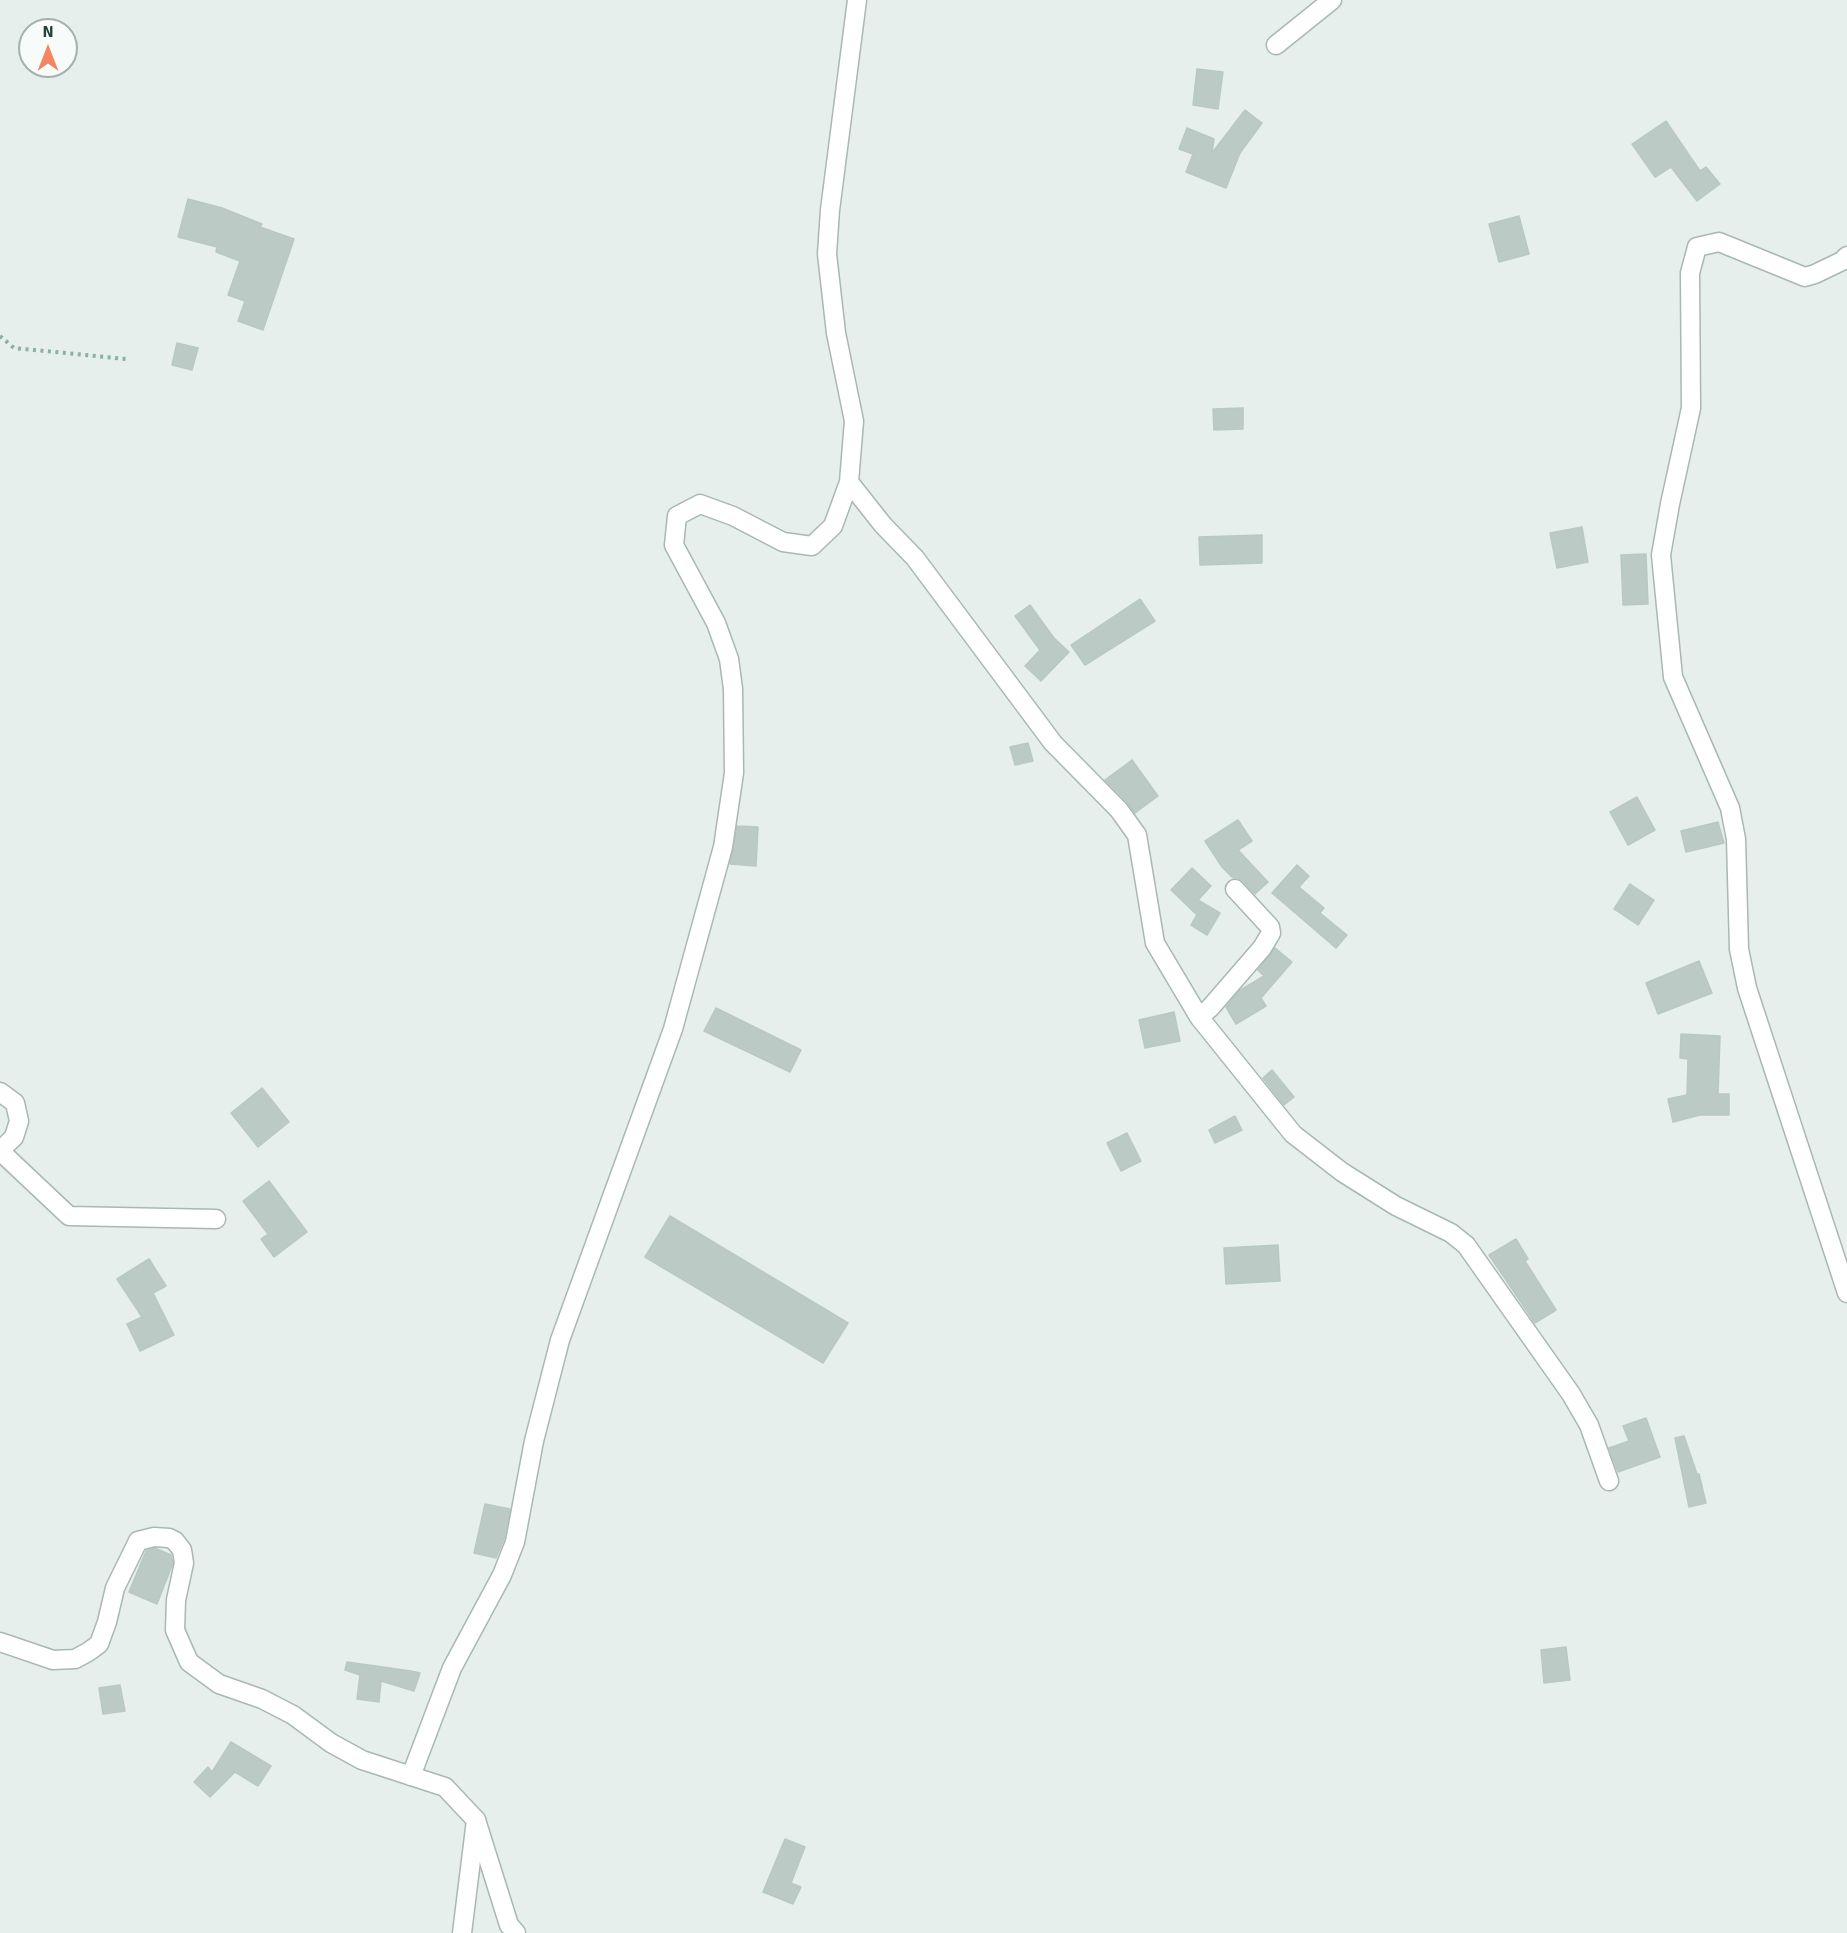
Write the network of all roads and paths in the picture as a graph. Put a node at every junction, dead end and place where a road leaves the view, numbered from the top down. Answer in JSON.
{"nodes":[{"id":1,"x":857,"y":0,"type":"edge"},
{"id":2,"x":1332,"y":0,"type":"edge"},
{"id":3,"x":1276,"y":45,"type":"dead end"},
{"id":4,"x":1847,"y":256,"type":"edge"},
{"id":5,"x":0,"y":336,"type":"edge"},
{"id":6,"x":126,"y":359,"type":"dead end"},
{"id":7,"x":849,"y":482,"type":"junction"},
{"id":8,"x":1235,"y":889,"type":"dead end"},
{"id":9,"x":1199,"y":1017,"type":"junction"},
{"id":10,"x":0,"y":1092,"type":"edge"},
{"id":11,"x":0,"y":1151,"type":"edge"},
{"id":12,"x":216,"y":1219,"type":"dead end"},
{"id":13,"x":1847,"y":1293,"type":"edge"},
{"id":14,"x":1609,"y":1481,"type":"dead end"},
{"id":15,"x":0,"y":1642,"type":"edge"},
{"id":16,"x":411,"y":1776,"type":"junction"},
{"id":17,"x":476,"y":1820,"type":"junction"},
{"id":18,"x":462,"y":1933,"type":"edge"},
{"id":19,"x":516,"y":1933,"type":"edge"}],
"edges":[{"from":1,"to":7,"type":"street"},
{"from":2,"to":3,"type":"street"},
{"from":4,"to":13,"type":"street"},
{"from":5,"to":6,"type":"path"},
{"from":7,"to":9,"type":"street"},
{"from":7,"to":16,"type":"street"},
{"from":8,"to":9,"type":"street"},
{"from":9,"to":14,"type":"street"},
{"from":10,"to":11,"type":"street"},
{"from":11,"to":12,"type":"street"},
{"from":15,"to":16,"type":"street"},
{"from":16,"to":17,"type":"street"},
{"from":17,"to":18,"type":"street"},
{"from":17,"to":19,"type":"street"}]}
